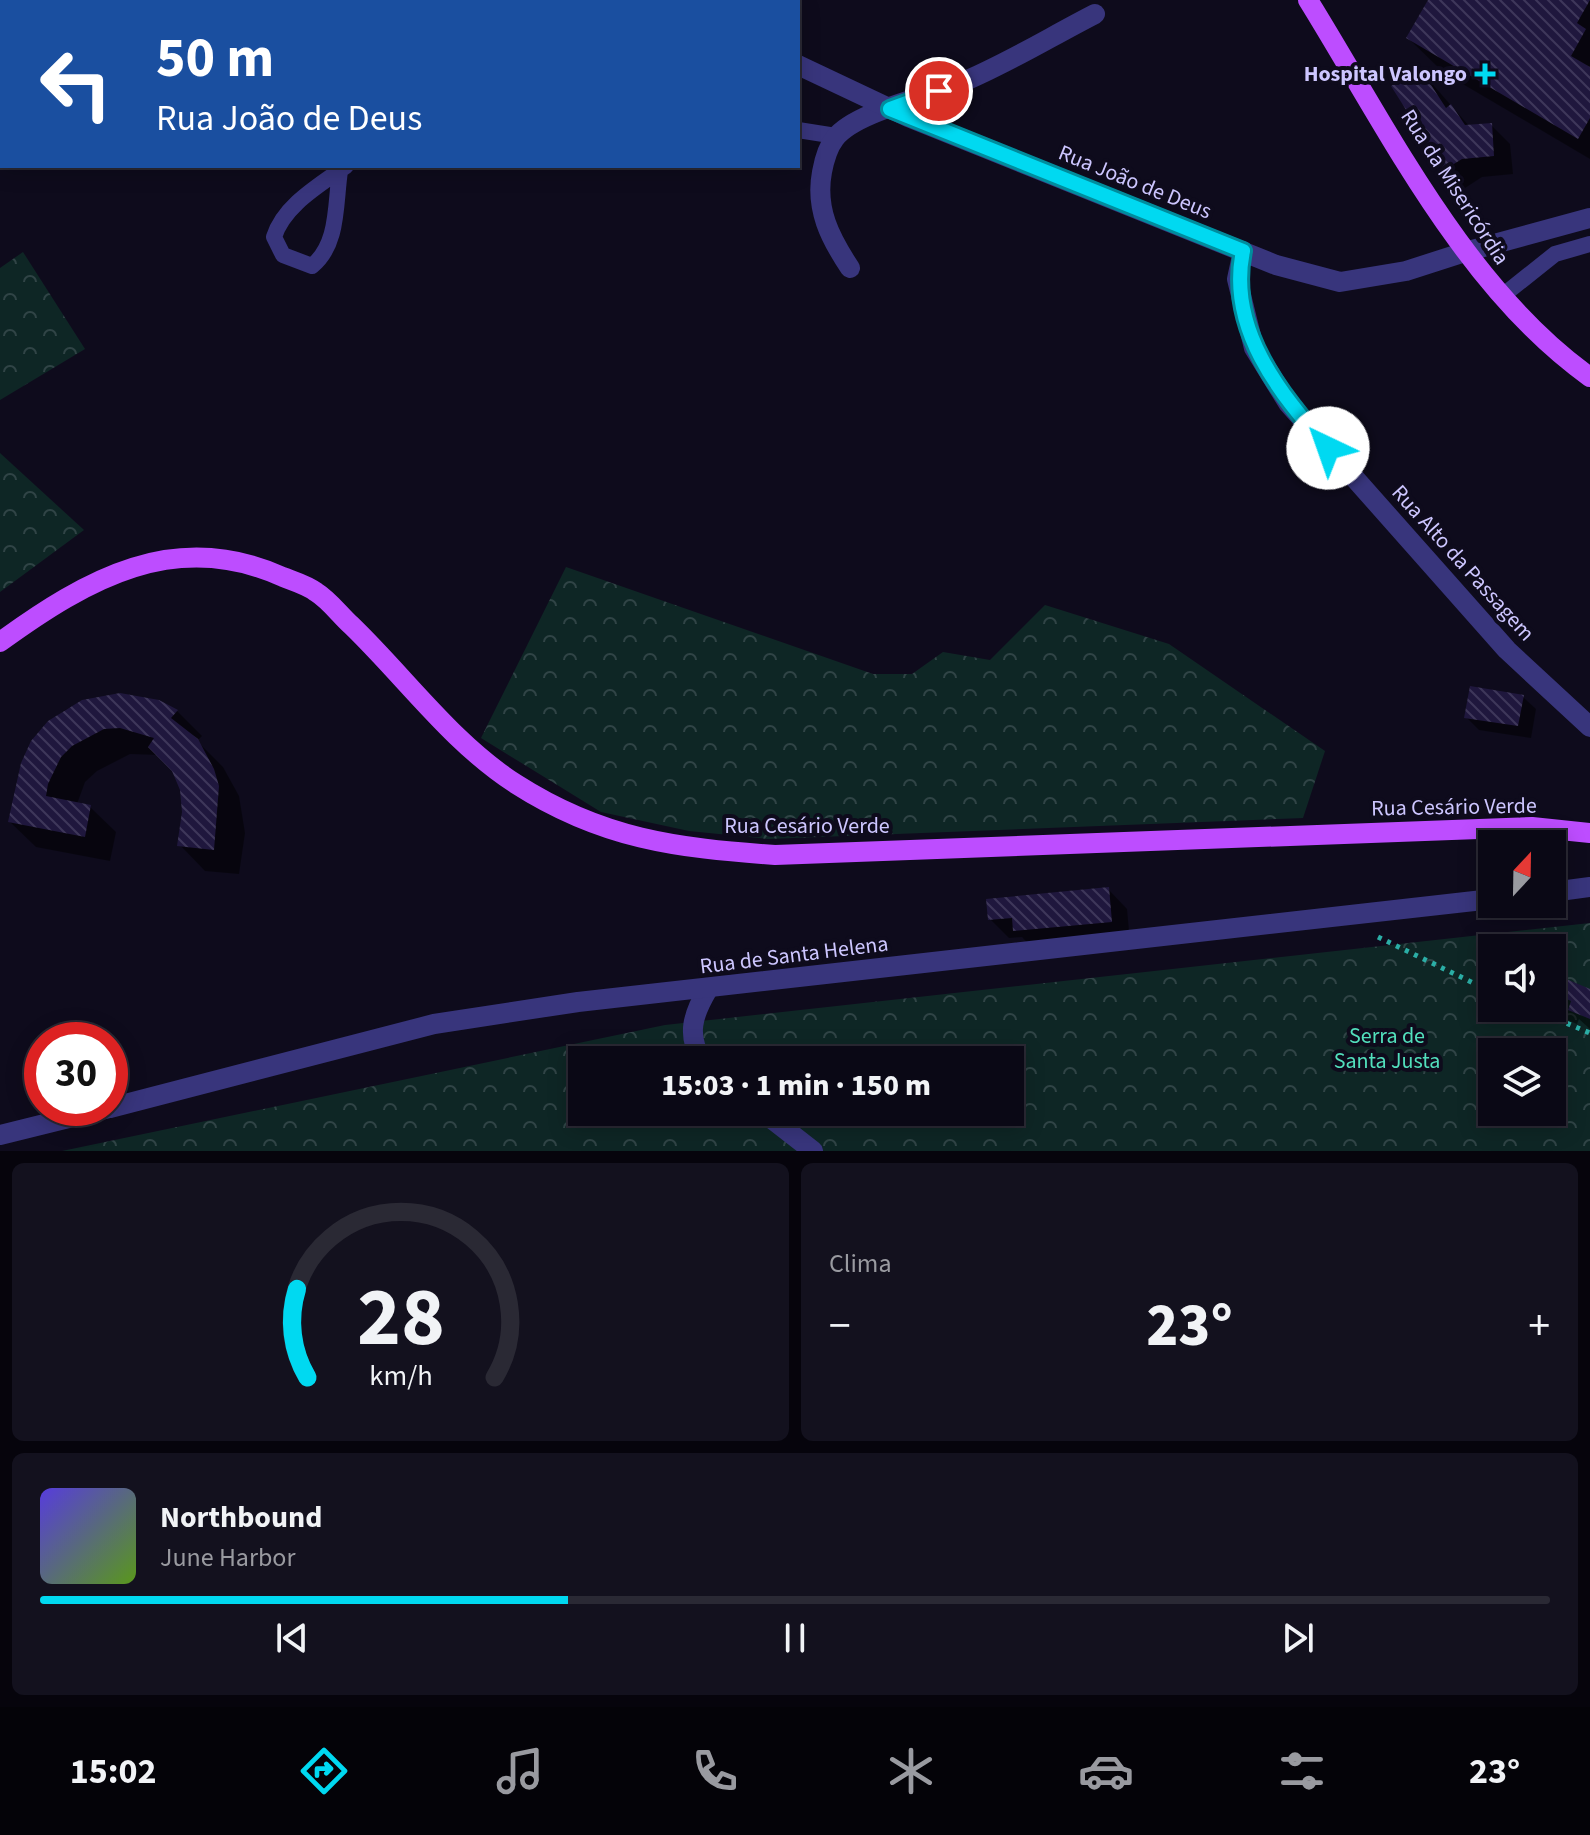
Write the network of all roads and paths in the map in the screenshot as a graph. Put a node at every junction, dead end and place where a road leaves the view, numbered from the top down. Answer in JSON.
{"nodes":[{"id":1,"x":1308,"y":0,"type":"edge"},
{"id":2,"x":1095,"y":14,"type":"dead end"},
{"id":3,"x":800,"y":66,"type":"edge"},
{"id":4,"x":890,"y":109,"type":"junction"},
{"id":5,"x":800,"y":130,"type":"edge"},
{"id":6,"x":836,"y":136,"type":"junction"},
{"id":7,"x":343,"y":168,"type":"edge"},
{"id":8,"x":1590,"y":218,"type":"edge"},
{"id":9,"x":1590,"y":244,"type":"edge"},
{"id":10,"x":1243,"y":251,"type":"junction"},
{"id":11,"x":1465,"y":252,"type":"junction"},
{"id":12,"x":850,"y":268,"type":"dead end"},
{"id":13,"x":1501,"y":297,"type":"junction"},
{"id":14,"x":1590,"y":377,"type":"edge"},
{"id":15,"x":0,"y":642,"type":"edge"},
{"id":16,"x":1590,"y":727,"type":"edge"},
{"id":17,"x":1590,"y":833,"type":"edge"},
{"id":18,"x":1590,"y":887,"type":"edge"},
{"id":19,"x":1566,"y":890,"type":"edge"},
{"id":20,"x":1478,"y":901,"type":"edge"},
{"id":21,"x":1337,"y":917,"type":"junction"},
{"id":22,"x":1478,"y":985,"type":"edge"},
{"id":23,"x":708,"y":989,"type":"junction"},
{"id":24,"x":1564,"y":1022,"type":"edge"},
{"id":25,"x":1590,"y":1033,"type":"edge"},
{"id":26,"x":693,"y":1046,"type":"edge"},
{"id":27,"x":128,"y":1103,"type":"edge"},
{"id":28,"x":36,"y":1126,"type":"edge"},
{"id":29,"x":781,"y":1126,"type":"edge"},
{"id":30,"x":0,"y":1135,"type":"edge"},
{"id":31,"x":813,"y":1151,"type":"edge"}],
"edges":[{"from":1,"to":11,"type":"main road","name":"Rua da Misericórdia"},
{"from":2,"to":4,"type":"street"},
{"from":3,"to":4,"type":"street","name":"Rua João de Deus"},
{"from":4,"to":6,"type":"street"},
{"from":4,"to":10,"type":"street","name":"Rua João de Deus"},
{"from":5,"to":6,"type":"lane"},
{"from":6,"to":12,"type":"street"},
{"from":7,"to":7,"type":"lane"},
{"from":8,"to":11,"type":"street","name":"Rua João de Deus"},
{"from":9,"to":13,"type":"lane"},
{"from":10,"to":11,"type":"street","name":"Rua João de Deus"},
{"from":10,"to":16,"type":"street","name":"Rua Alto da Passagem"},
{"from":11,"to":13,"type":"main road","name":"Rua da Misericórdia"},
{"from":13,"to":14,"type":"main road","name":"Rua da Misericórdia"},
{"from":15,"to":17,"type":"main road","name":"Rua Cesário Verde"},
{"from":18,"to":19,"type":"street"},
{"from":20,"to":21,"type":"street","name":"Rua de Santa Helena"},
{"from":21,"to":22,"type":"path"},
{"from":21,"to":23,"type":"street","name":"Rua de Santa Helena"},
{"from":23,"to":26,"type":"street"},
{"from":23,"to":27,"type":"street","name":"Rua de Santa Helena"},
{"from":24,"to":25,"type":"path"},
{"from":28,"to":30,"type":"street","name":"Rua de Santa Helena"},
{"from":29,"to":31,"type":"street"}]}
